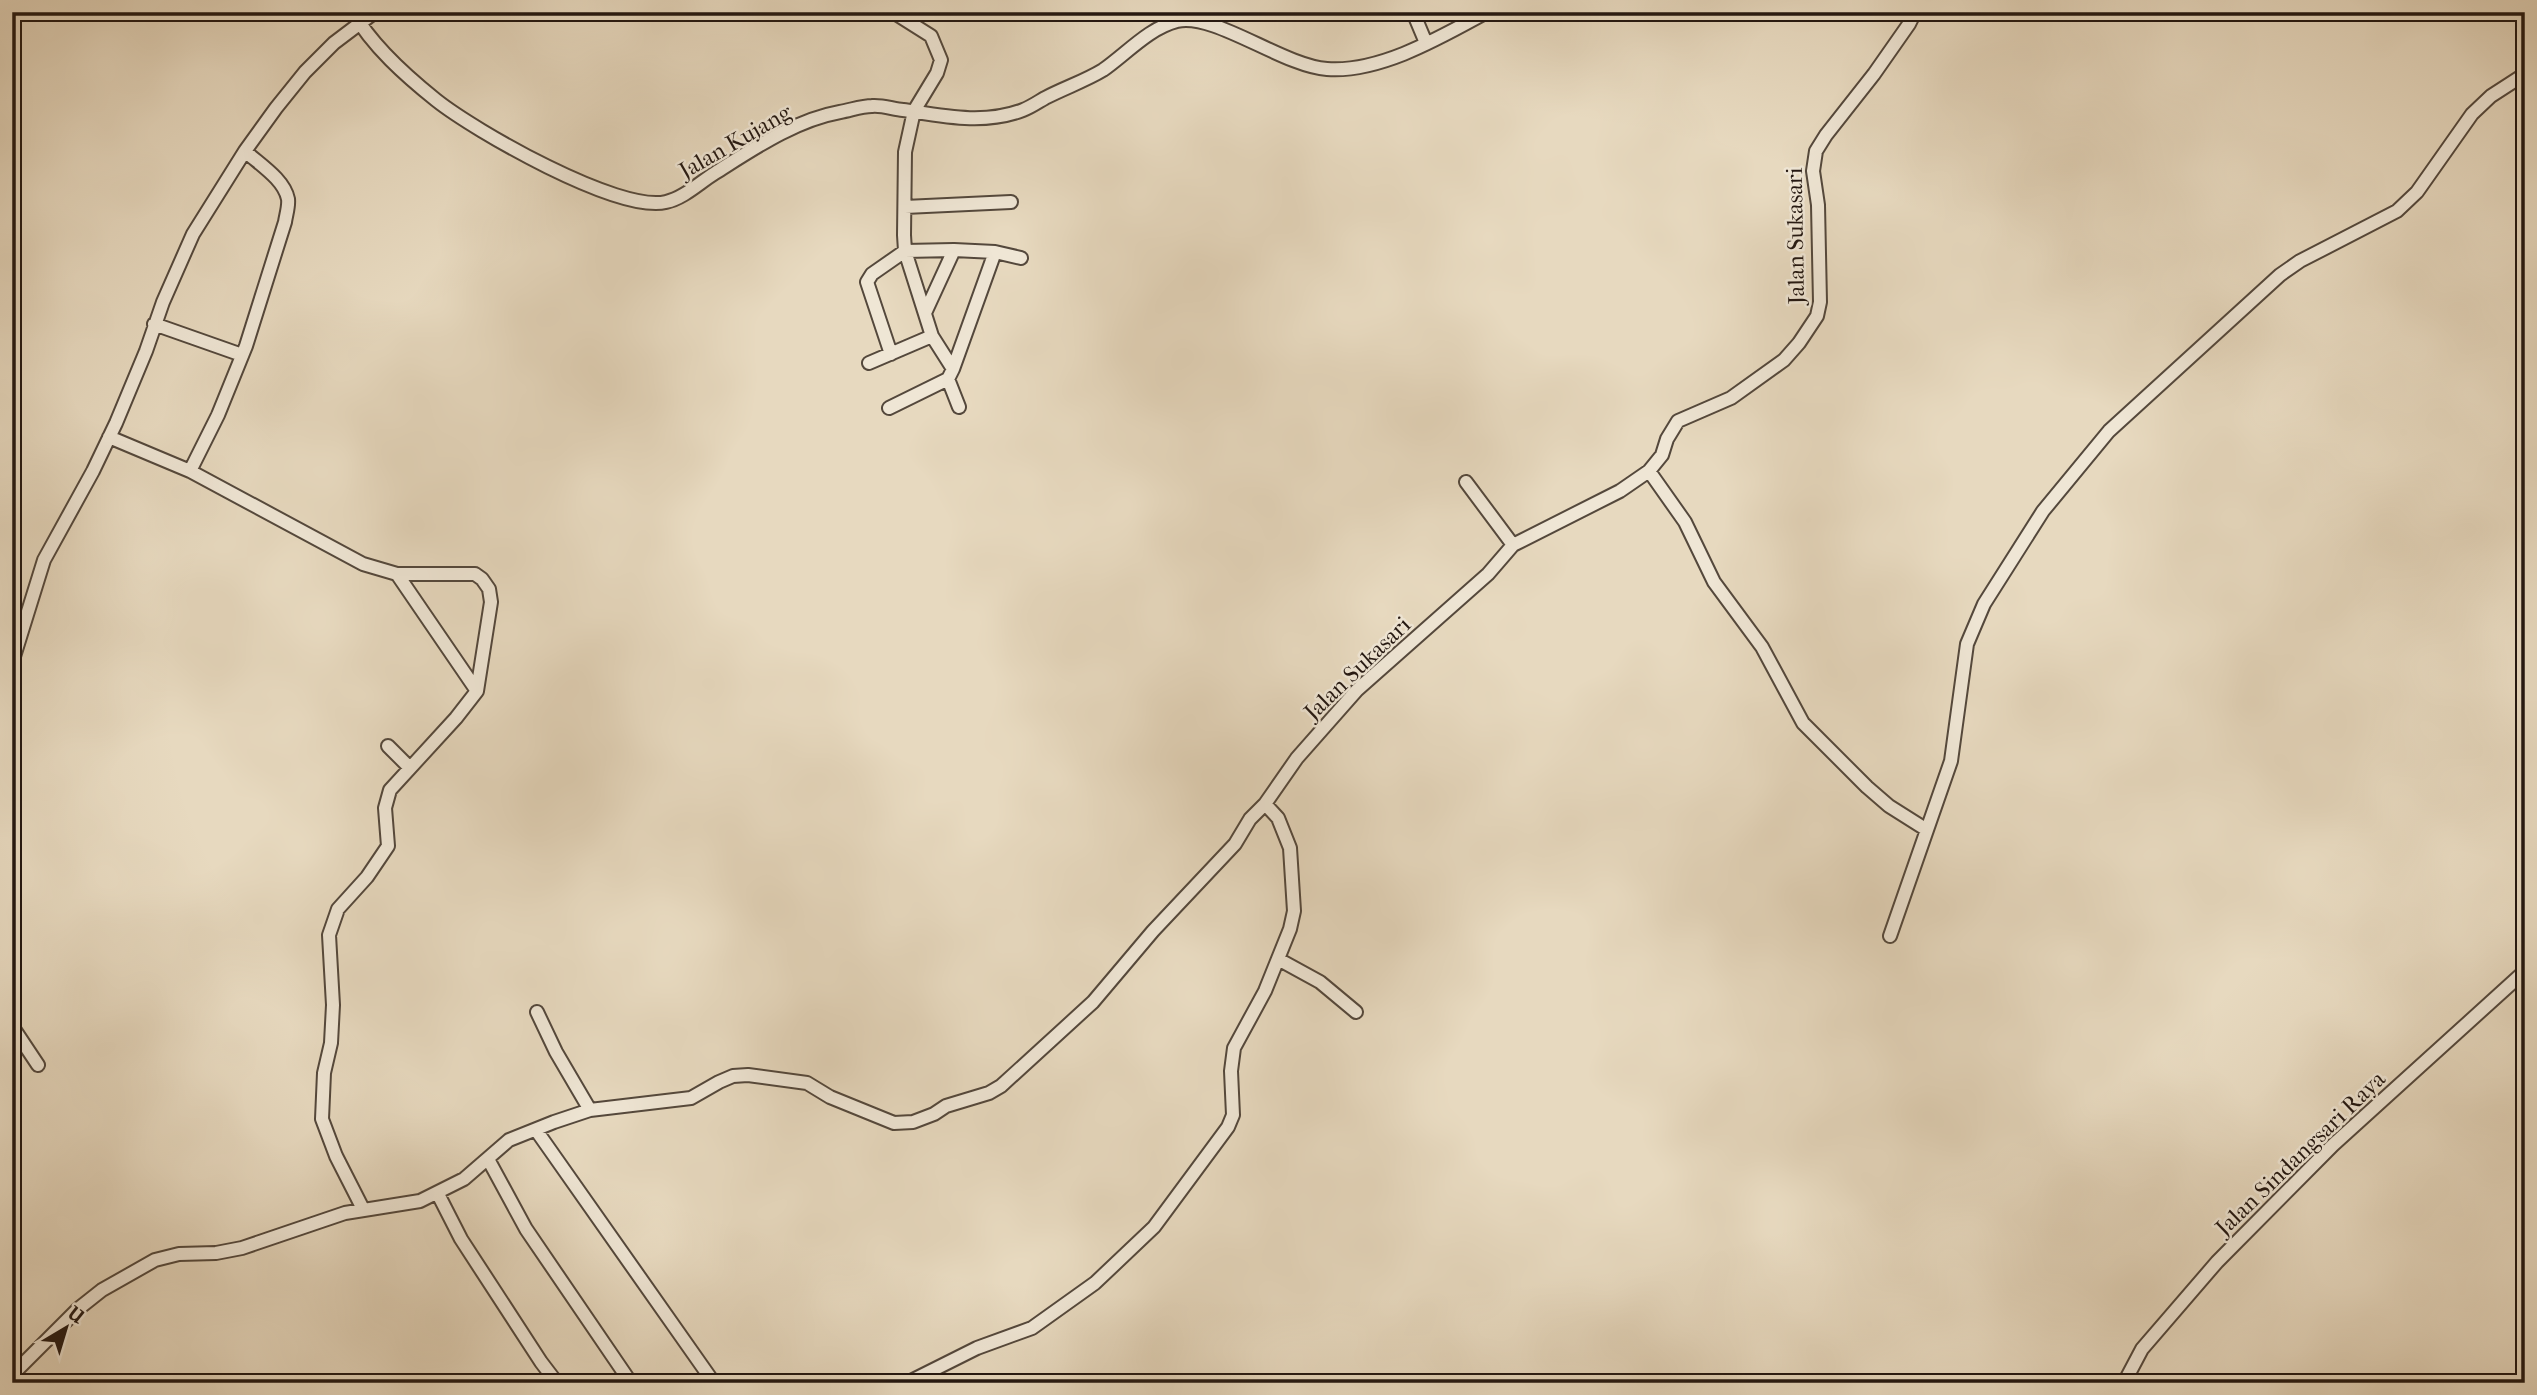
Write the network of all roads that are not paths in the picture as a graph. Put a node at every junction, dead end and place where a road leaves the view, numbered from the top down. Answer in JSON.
{"nodes":[{"id":1,"x":353,"y":12,"type":"edge"},
{"id":2,"x":375,"y":12,"type":"edge"},
{"id":3,"x":893,"y":12,"type":"edge"},
{"id":4,"x":1413,"y":12,"type":"edge"},
{"id":5,"x":1487,"y":12,"type":"edge"},
{"id":6,"x":1914,"y":12,"type":"edge"},
{"id":7,"x":360,"y":25,"type":"junction"},
{"id":8,"x":1426,"y":43,"type":"junction"},
{"id":9,"x":2525,"y":74,"type":"edge"},
{"id":10,"x":914,"y":111,"type":"junction"},
{"id":11,"x":245,"y":151,"type":"junction"},
{"id":12,"x":1011,"y":202,"type":"dead end"},
{"id":13,"x":905,"y":206,"type":"junction"},
{"id":14,"x":954,"y":250,"type":"junction"},
{"id":15,"x":905,"y":251,"type":"junction"},
{"id":16,"x":995,"y":252,"type":"junction"},
{"id":17,"x":1021,"y":258,"type":"dead end"},
{"id":18,"x":925,"y":313,"type":"junction"},
{"id":19,"x":154,"y":324,"type":"junction"},
{"id":20,"x":932,"y":336,"type":"junction"},
{"id":21,"x":891,"y":354,"type":"junction"},
{"id":22,"x":242,"y":355,"type":"junction"},
{"id":23,"x":869,"y":363,"type":"dead end"},
{"id":24,"x":951,"y":374,"type":"junction"},
{"id":25,"x":959,"y":407,"type":"dead end"},
{"id":26,"x":889,"y":408,"type":"dead end"},
{"id":27,"x":109,"y":437,"type":"junction"},
{"id":28,"x":190,"y":471,"type":"junction"},
{"id":29,"x":1649,"y":471,"type":"junction"},
{"id":30,"x":1466,"y":482,"type":"dead end"},
{"id":31,"x":1513,"y":545,"type":"junction"},
{"id":32,"x":397,"y":574,"type":"junction"},
{"id":33,"x":12,"y":663,"type":"edge"},
{"id":34,"x":477,"y":691,"type":"junction"},
{"id":35,"x":388,"y":746,"type":"dead end"},
{"id":36,"x":410,"y":768,"type":"junction"},
{"id":37,"x":1265,"y":804,"type":"junction"},
{"id":38,"x":1927,"y":830,"type":"junction"},
{"id":39,"x":1890,"y":936,"type":"dead end"},
{"id":40,"x":1278,"y":959,"type":"junction"},
{"id":41,"x":2525,"y":971,"type":"edge"},
{"id":42,"x":537,"y":1012,"type":"dead end"},
{"id":43,"x":1356,"y":1012,"type":"dead end"},
{"id":44,"x":12,"y":1026,"type":"edge"},
{"id":45,"x":38,"y":1065,"type":"dead end"},
{"id":46,"x":590,"y":1110,"type":"junction"},
{"id":47,"x":536,"y":1130,"type":"junction"},
{"id":48,"x":488,"y":1159,"type":"junction"},
{"id":49,"x":438,"y":1194,"type":"junction"},
{"id":50,"x":363,"y":1209,"type":"junction"},
{"id":51,"x":12,"y":1375,"type":"edge"},
{"id":52,"x":557,"y":1383,"type":"edge"},
{"id":53,"x":631,"y":1383,"type":"edge"},
{"id":54,"x":715,"y":1383,"type":"edge"},
{"id":55,"x":907,"y":1383,"type":"edge"},
{"id":56,"x":2124,"y":1383,"type":"edge"}],
"edges":[{"from":1,"to":7,"type":"street","name":"Jalan Kujang"},
{"from":2,"to":7,"type":"street"},
{"from":3,"to":10,"type":"street"},
{"from":4,"to":8,"type":"street"},
{"from":5,"to":8,"type":"street","name":"Jalan Kujang"},
{"from":6,"to":29,"type":"street","name":"Jalan Sukasari"},
{"from":7,"to":10,"type":"street","name":"Jalan Kujang"},
{"from":7,"to":11,"type":"street"},
{"from":8,"to":10,"type":"street","name":"Jalan Kujang"},
{"from":9,"to":38,"type":"street"},
{"from":10,"to":13,"type":"street"},
{"from":11,"to":19,"type":"street"},
{"from":11,"to":22,"type":"street"},
{"from":12,"to":13,"type":"street"},
{"from":13,"to":15,"type":"street"},
{"from":14,"to":15,"type":"street"},
{"from":14,"to":16,"type":"street"},
{"from":14,"to":18,"type":"street"},
{"from":15,"to":18,"type":"street"},
{"from":15,"to":21,"type":"street"},
{"from":16,"to":17,"type":"street"},
{"from":16,"to":24,"type":"street"},
{"from":18,"to":20,"type":"street"},
{"from":19,"to":22,"type":"street"},
{"from":19,"to":27,"type":"street"},
{"from":20,"to":21,"type":"street"},
{"from":20,"to":24,"type":"street"},
{"from":21,"to":23,"type":"street"},
{"from":22,"to":28,"type":"street"},
{"from":24,"to":25,"type":"street"},
{"from":24,"to":26,"type":"street"},
{"from":27,"to":28,"type":"street"},
{"from":27,"to":33,"type":"street"},
{"from":28,"to":32,"type":"street"},
{"from":29,"to":31,"type":"street","name":"Jalan Sukasari"},
{"from":29,"to":38,"type":"street"},
{"from":30,"to":31,"type":"street"},
{"from":31,"to":37,"type":"street","name":"Jalan Sukasari"},
{"from":32,"to":34,"type":"street"},
{"from":32,"to":34,"type":"street"},
{"from":34,"to":36,"type":"street"},
{"from":35,"to":36,"type":"street"},
{"from":36,"to":50,"type":"street"},
{"from":37,"to":40,"type":"street"},
{"from":37,"to":46,"type":"street","name":"Jalan Sukasari"},
{"from":38,"to":39,"type":"street"},
{"from":40,"to":43,"type":"street"},
{"from":40,"to":55,"type":"street"},
{"from":41,"to":56,"type":"street","name":"Jalan Sindangsari Raya"},
{"from":42,"to":46,"type":"street"},
{"from":44,"to":45,"type":"street"},
{"from":46,"to":47,"type":"street","name":"Jalan Sukasari"},
{"from":47,"to":48,"type":"street","name":"Jalan Sukasari"},
{"from":47,"to":54,"type":"street"},
{"from":48,"to":49,"type":"street","name":"Jalan Sukasari"},
{"from":48,"to":53,"type":"street"},
{"from":49,"to":50,"type":"street","name":"Jalan Sukasari"},
{"from":49,"to":52,"type":"street"},
{"from":50,"to":51,"type":"street","name":"Jalan Sukasari"}]}
